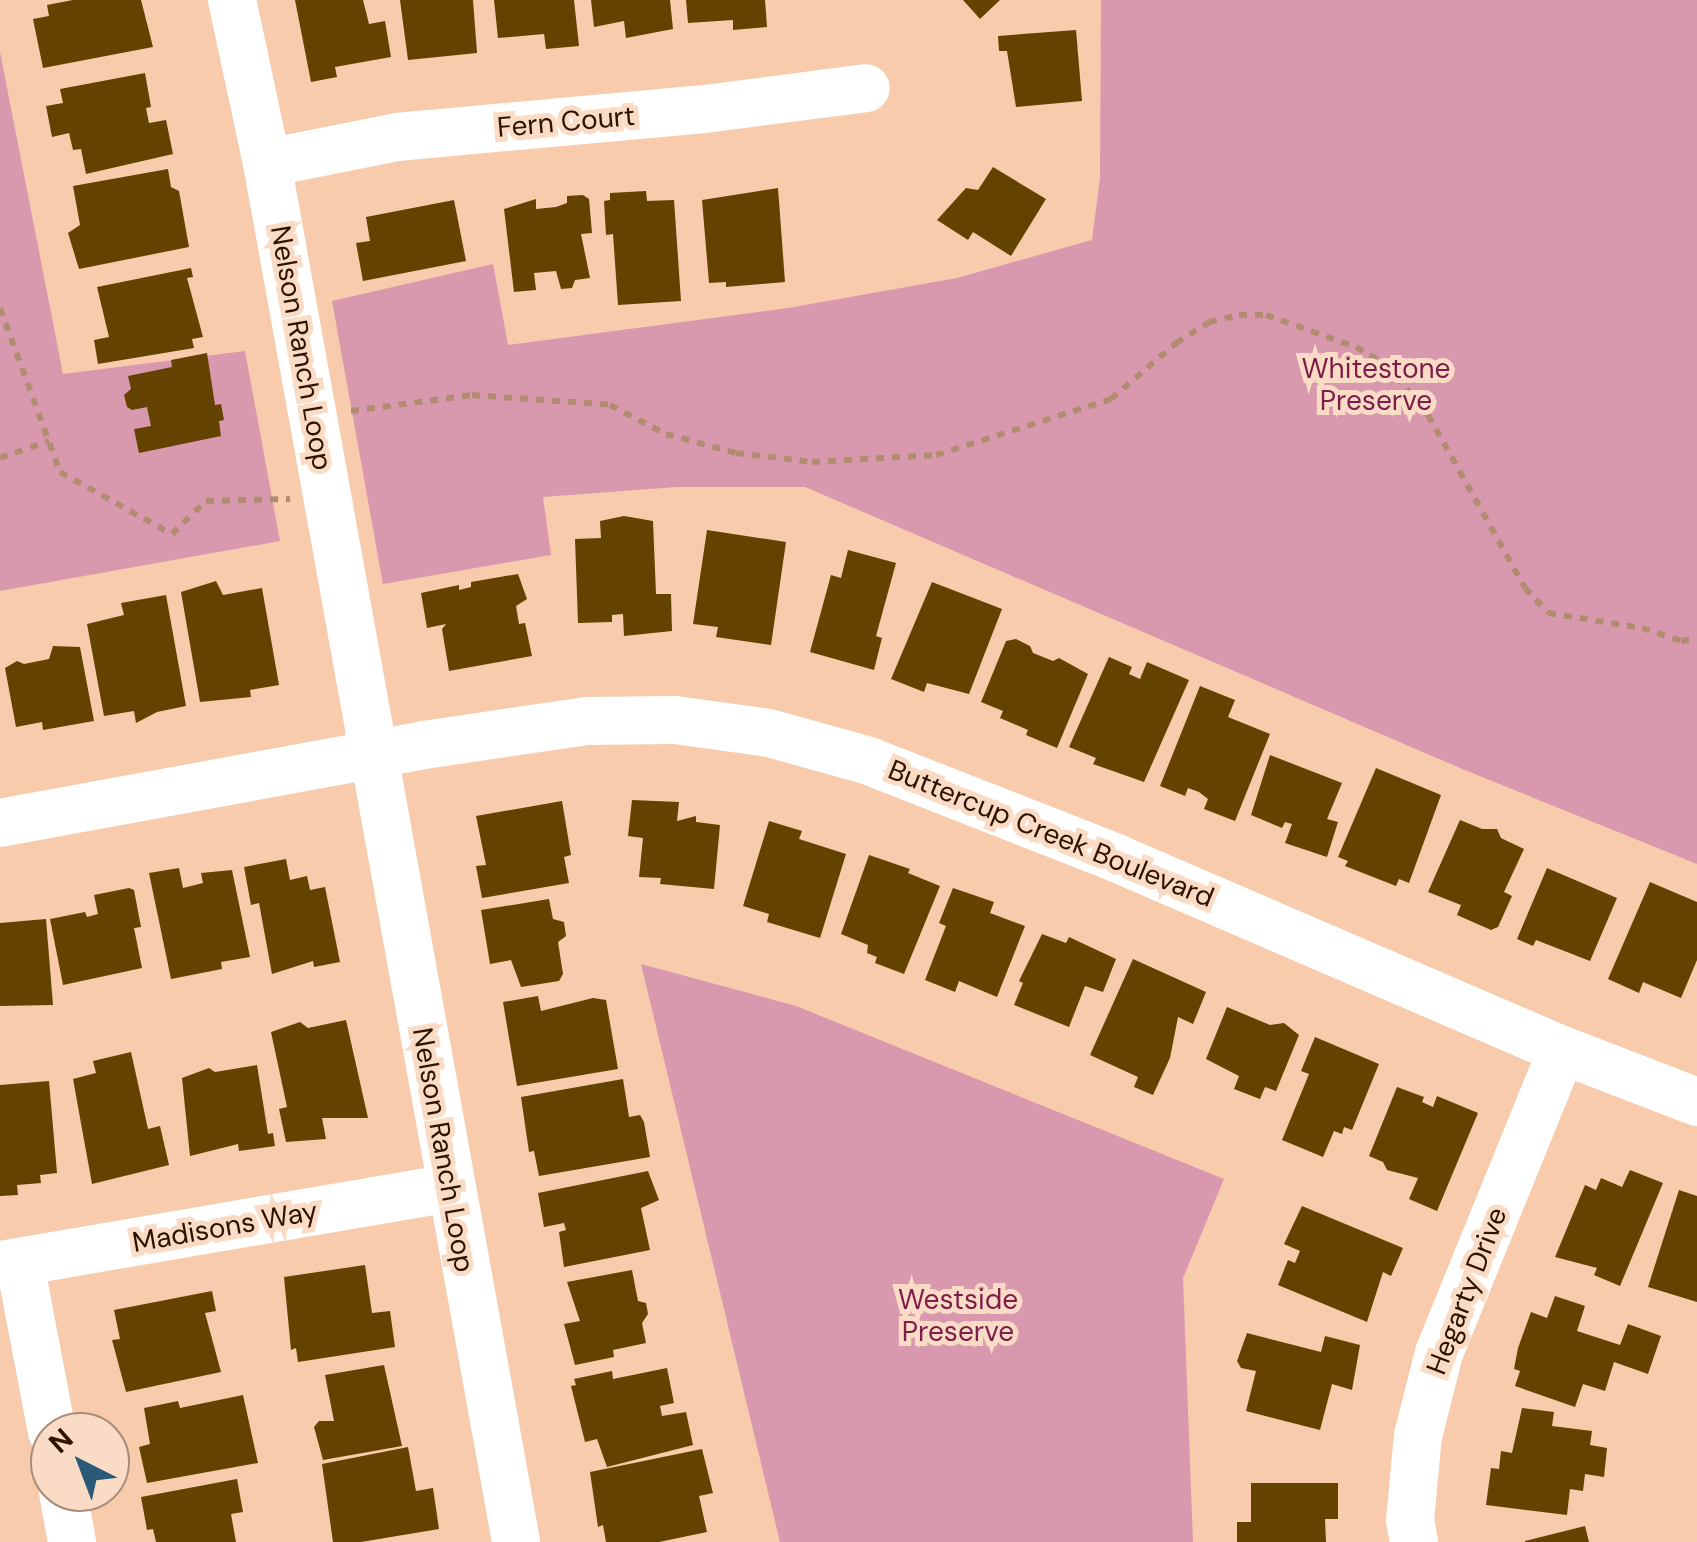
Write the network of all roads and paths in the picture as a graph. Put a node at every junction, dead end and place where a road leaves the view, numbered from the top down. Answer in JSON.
{"nodes":[{"id":1,"x":232,"y":0,"type":"edge"},
{"id":2,"x":866,"y":88,"type":"dead end"},
{"id":3,"x":267,"y":163,"type":"junction"},
{"id":4,"x":0,"y":308,"type":"edge"},
{"id":5,"x":342,"y":412,"type":"dead end"},
{"id":6,"x":49,"y":441,"type":"junction"},
{"id":7,"x":0,"y":458,"type":"edge"},
{"id":8,"x":280,"y":499,"type":"dead end"},
{"id":9,"x":1697,"y":639,"type":"edge"},
{"id":10,"x":374,"y":757,"type":"junction"},
{"id":11,"x":0,"y":824,"type":"edge"},
{"id":12,"x":1562,"y":1050,"type":"junction"},
{"id":13,"x":1697,"y":1102,"type":"edge"},
{"id":14,"x":449,"y":1188,"type":"junction"},
{"id":15,"x":10,"y":1264,"type":"edge"},
{"id":16,"x":47,"y":1412,"type":"edge"},
{"id":17,"x":67,"y":1512,"type":"edge"},
{"id":18,"x":72,"y":1542,"type":"edge"},
{"id":19,"x":516,"y":1542,"type":"edge"},
{"id":20,"x":1414,"y":1542,"type":"edge"}],
"edges":[{"from":1,"to":3,"type":"street","name":"Nelson Ranch Loop"},
{"from":2,"to":3,"type":"street","name":"Fern Court"},
{"from":3,"to":10,"type":"street","name":"Nelson Ranch Loop"},
{"from":4,"to":6,"type":"path"},
{"from":5,"to":9,"type":"path"},
{"from":6,"to":7,"type":"path"},
{"from":6,"to":8,"type":"path"},
{"from":10,"to":11,"type":"street"},
{"from":10,"to":12,"type":"street","name":"Buttercup Creek Boulevard"},
{"from":10,"to":14,"type":"street","name":"Nelson Ranch Loop"},
{"from":12,"to":13,"type":"street","name":"Buttercup Creek Boulevard"},
{"from":12,"to":20,"type":"street","name":"Hegarty Drive"},
{"from":14,"to":15,"type":"street","name":"Madisons Way"},
{"from":14,"to":19,"type":"street","name":"Nelson Ranch Loop"},
{"from":15,"to":16,"type":"street"},
{"from":17,"to":18,"type":"street"}]}
